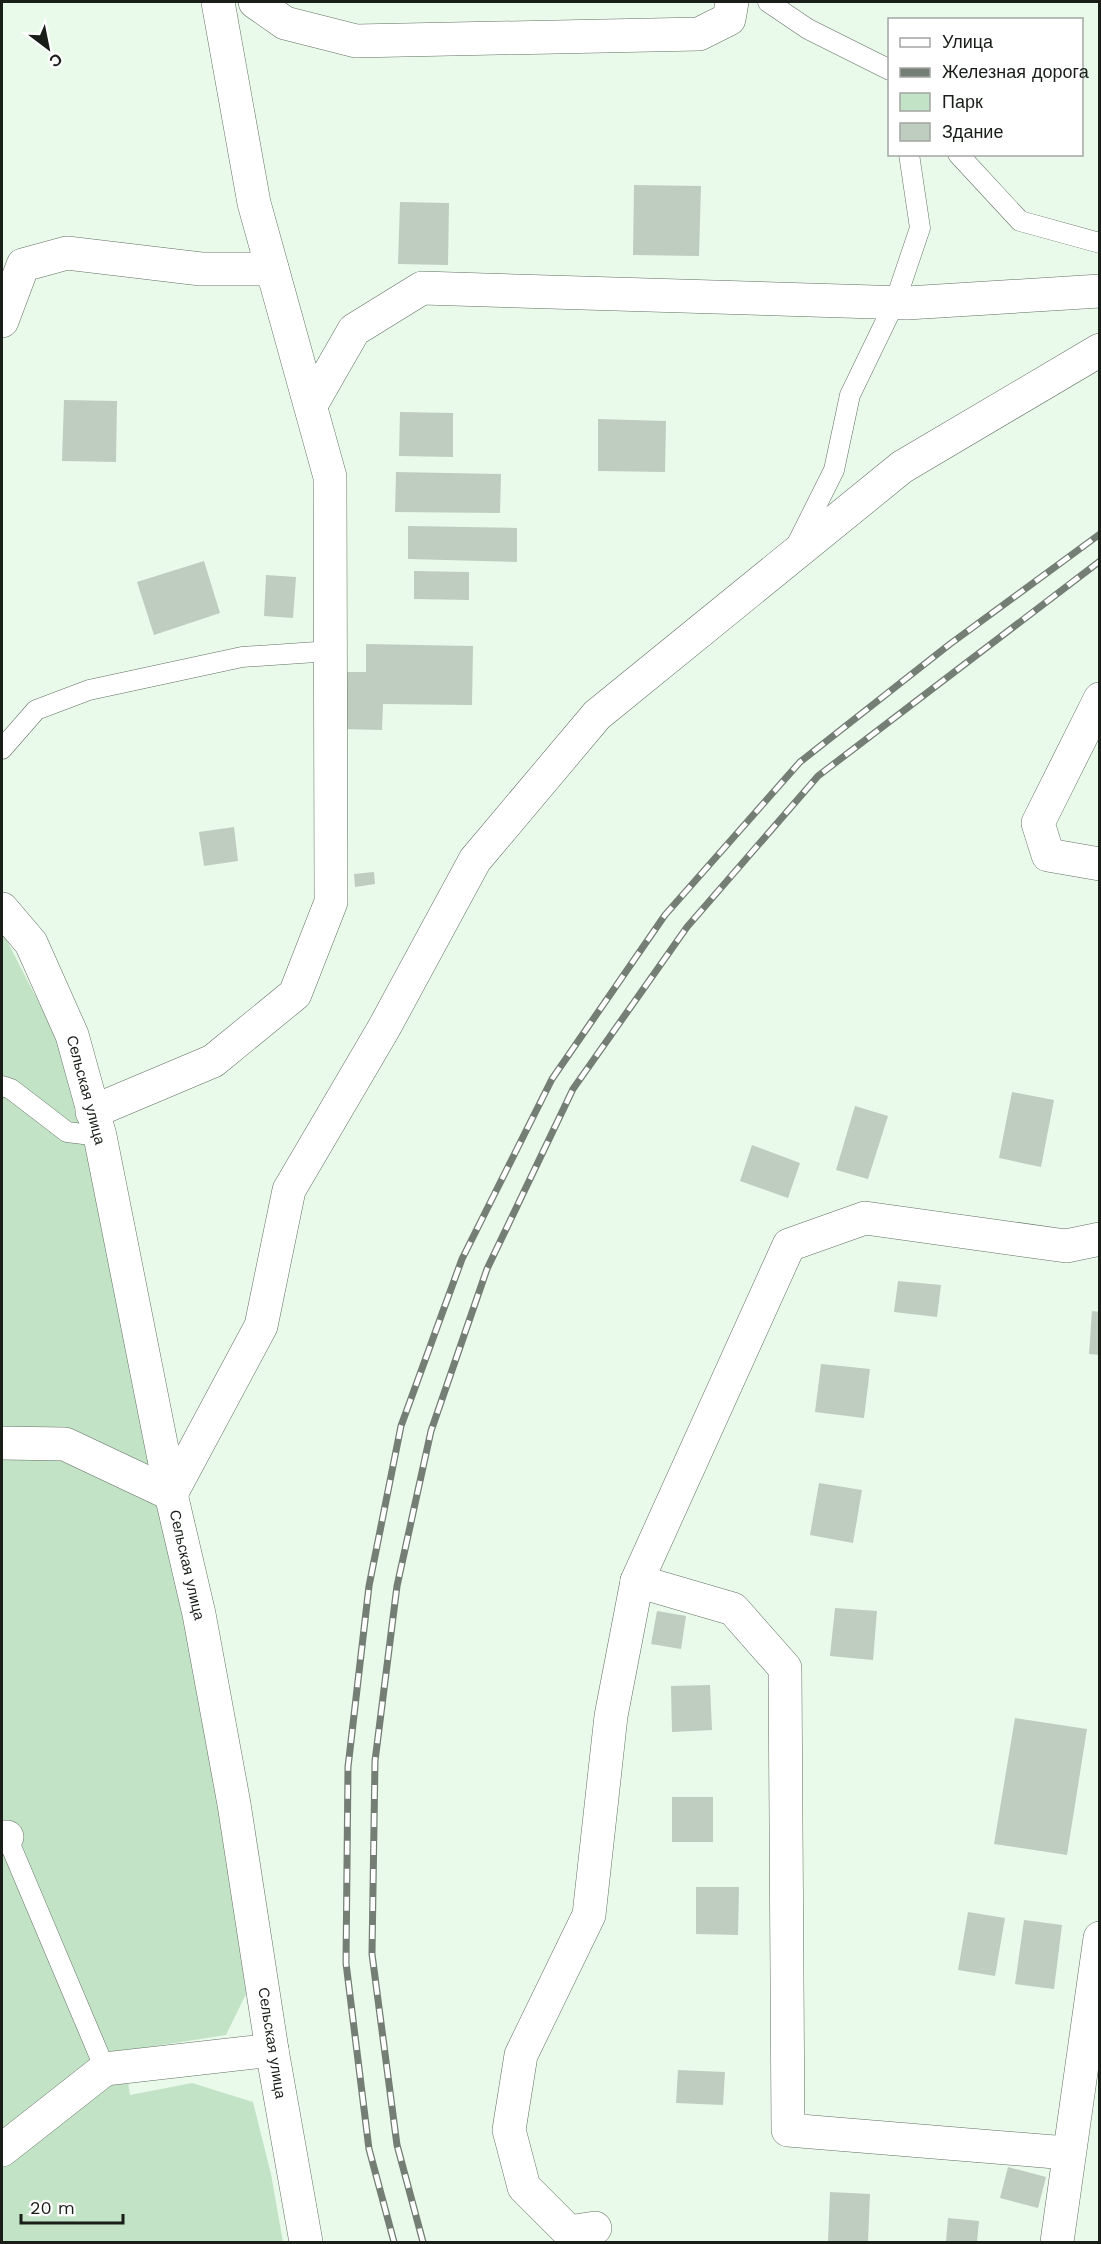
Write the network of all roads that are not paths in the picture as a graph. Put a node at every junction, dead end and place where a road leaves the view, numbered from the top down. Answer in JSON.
{"nodes":[{"id":1,"x":218,"y":2,"type":"edge"},
{"id":2,"x":255,"y":2,"type":"edge"},
{"id":3,"x":732,"y":2,"type":"edge"},
{"id":4,"x":768,"y":2,"type":"edge"},
{"id":5,"x":888,"y":69,"type":"edge"},
{"id":6,"x":909,"y":156,"type":"edge"},
{"id":7,"x":960,"y":156,"type":"edge"},
{"id":8,"x":1100,"y":243,"type":"edge"},
{"id":9,"x":272,"y":269,"type":"junction"},
{"id":10,"x":1100,"y":291,"type":"edge"},
{"id":11,"x":895,"y":302,"type":"junction"},
{"id":12,"x":2,"y":321,"type":"edge"},
{"id":13,"x":1100,"y":351,"type":"edge"},
{"id":14,"x":310,"y":405,"type":"junction"},
{"id":15,"x":789,"y":561,"type":"junction"},
{"id":16,"x":331,"y":651,"type":"junction"},
{"id":17,"x":1100,"y":699,"type":"edge"},
{"id":18,"x":2,"y":749,"type":"edge"},
{"id":19,"x":1100,"y":864,"type":"edge"},
{"id":20,"x":2,"y":909,"type":"edge"},
{"id":21,"x":2,"y":1086,"type":"edge"},
{"id":22,"x":96,"y":1124,"type":"junction"},
{"id":23,"x":1100,"y":1239,"type":"edge"},
{"id":24,"x":2,"y":1443,"type":"edge"},
{"id":25,"x":171,"y":1494,"type":"junction"},
{"id":26,"x":637,"y":1581,"type":"junction"},
{"id":27,"x":4,"y":1837,"type":"edge"},
{"id":28,"x":1100,"y":1938,"type":"edge"},
{"id":29,"x":272,"y":2050,"type":"junction"},
{"id":30,"x":105,"y":2068,"type":"junction"},
{"id":31,"x":2,"y":2150,"type":"edge"},
{"id":32,"x":1067,"y":2154,"type":"junction"},
{"id":33,"x":595,"y":2229,"type":"dead end"},
{"id":34,"x":306,"y":2242,"type":"edge"},
{"id":35,"x":1057,"y":2242,"type":"edge"}],
"edges":[{"from":1,"to":9,"type":"street"},
{"from":2,"to":3,"type":"street"},
{"from":4,"to":5,"type":"lane"},
{"from":6,"to":11,"type":"lane"},
{"from":7,"to":8,"type":"lane"},
{"from":9,"to":12,"type":"street"},
{"from":9,"to":14,"type":"street"},
{"from":10,"to":11,"type":"street"},
{"from":11,"to":14,"type":"street"},
{"from":11,"to":15,"type":"lane"},
{"from":13,"to":15,"type":"street"},
{"from":14,"to":16,"type":"street"},
{"from":15,"to":25,"type":"street"},
{"from":16,"to":18,"type":"lane"},
{"from":16,"to":22,"type":"street"},
{"from":17,"to":19,"type":"street"},
{"from":20,"to":22,"type":"street","name":"Сельская улица"},
{"from":21,"to":22,"type":"lane"},
{"from":22,"to":25,"type":"street","name":"Сельская улица"},
{"from":23,"to":26,"type":"street"},
{"from":24,"to":25,"type":"street"},
{"from":25,"to":29,"type":"street","name":"Сельская улица"},
{"from":26,"to":32,"type":"street"},
{"from":26,"to":33,"type":"street"},
{"from":27,"to":30,"type":"lane"},
{"from":28,"to":32,"type":"street"},
{"from":29,"to":30,"type":"street"},
{"from":29,"to":34,"type":"street","name":"Сельская улица"},
{"from":30,"to":31,"type":"street"},
{"from":32,"to":35,"type":"street"}]}
